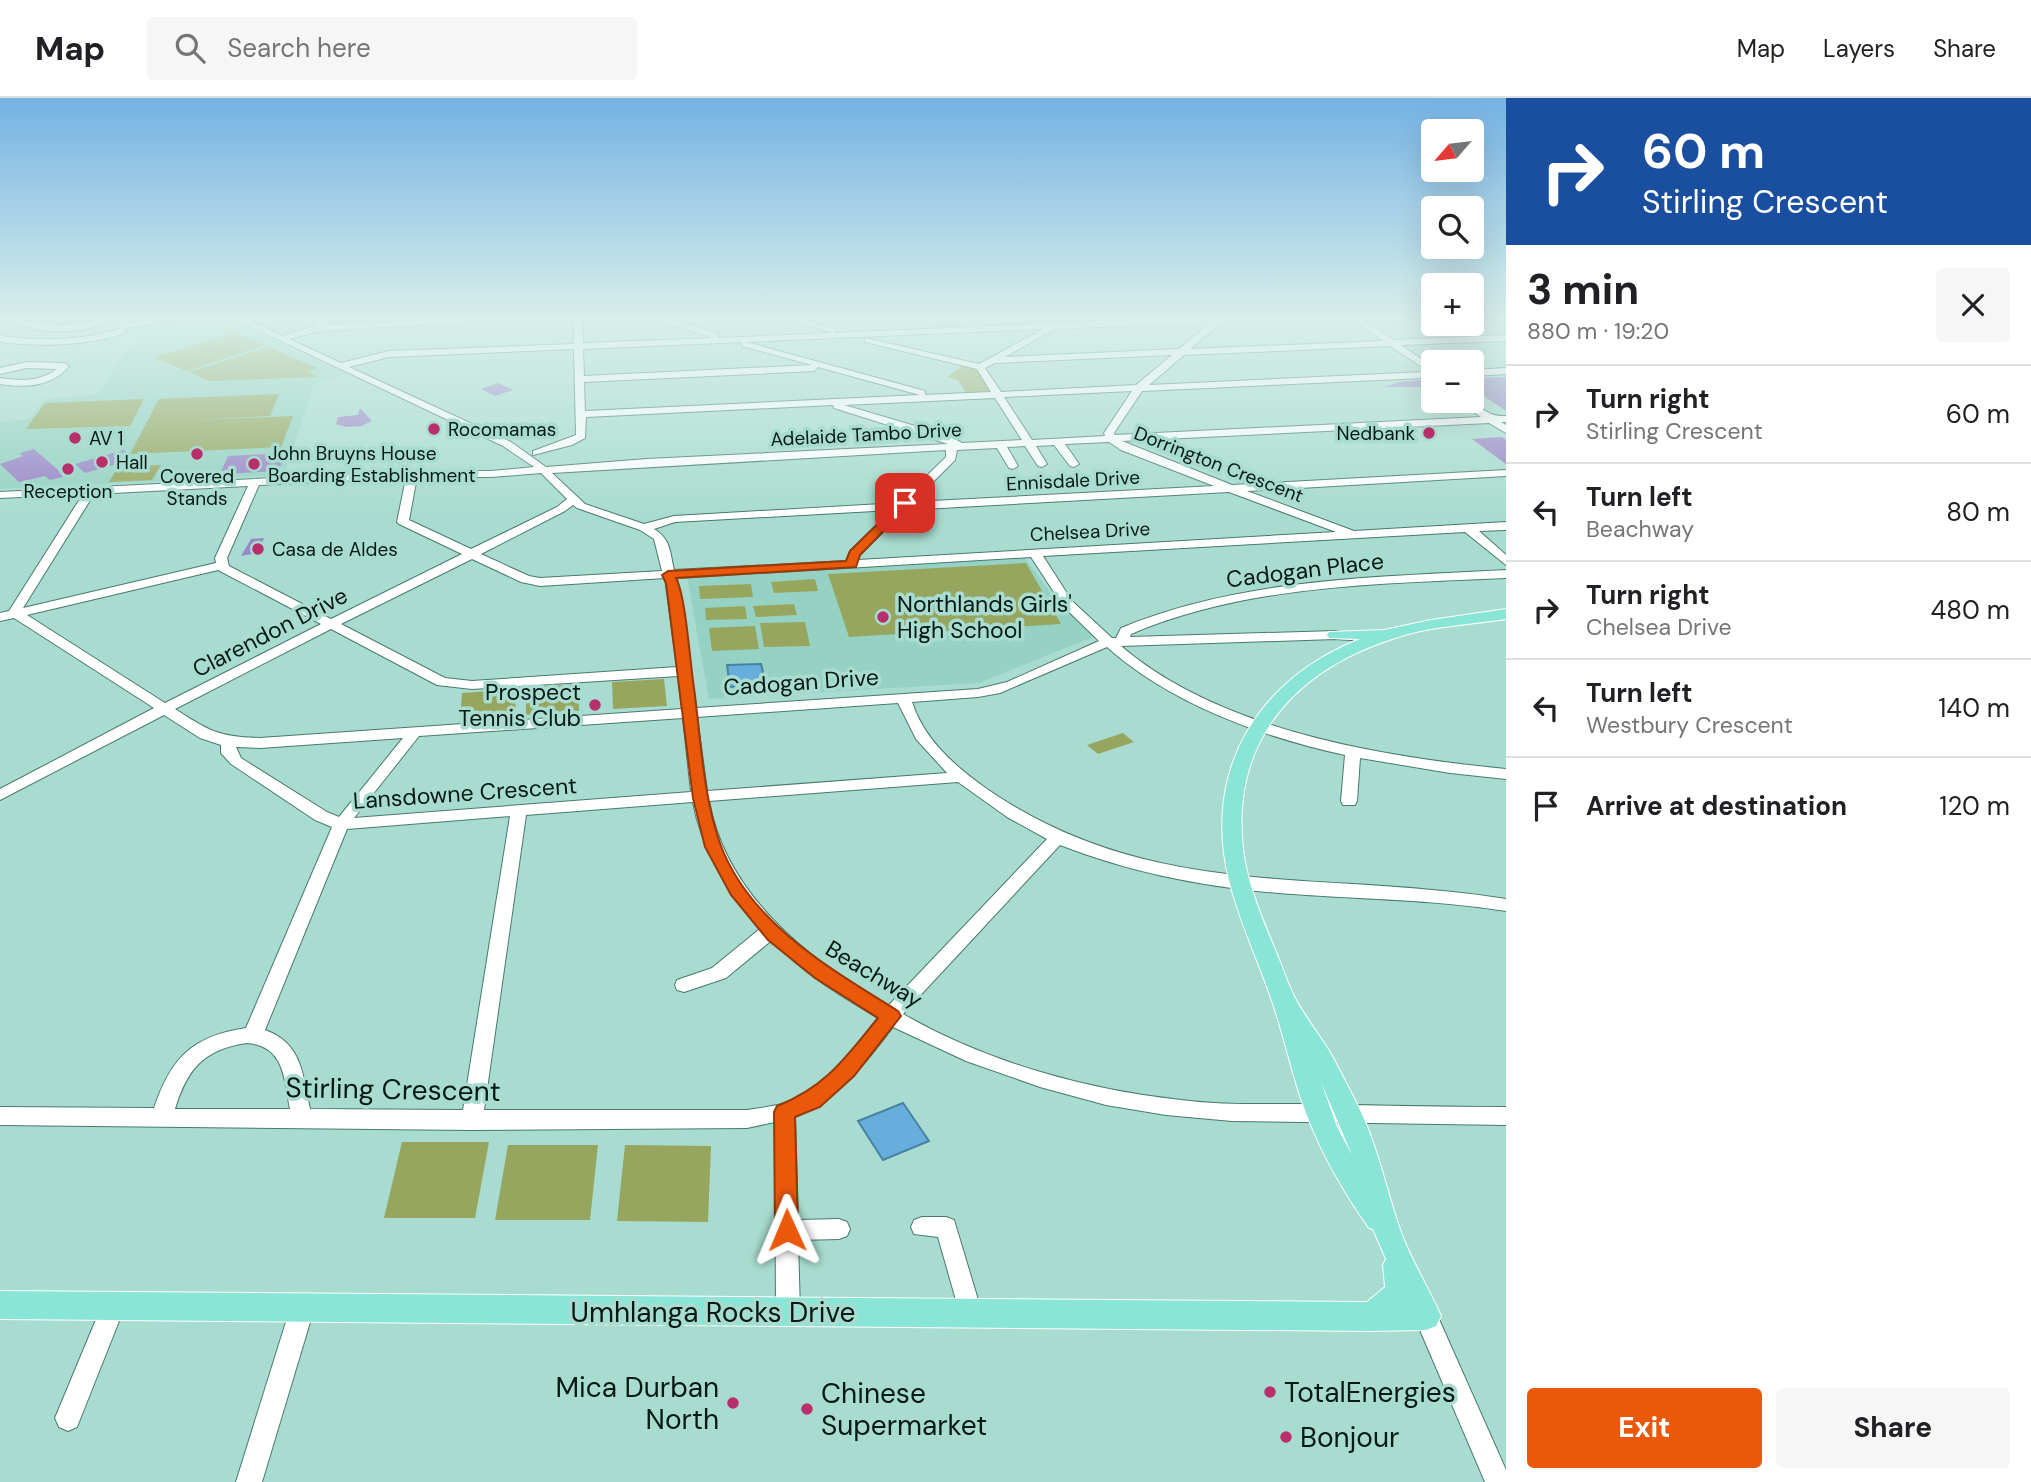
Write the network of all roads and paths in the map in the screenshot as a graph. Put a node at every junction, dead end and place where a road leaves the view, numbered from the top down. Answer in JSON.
{"nodes":[{"id":1,"x":385,"y":384,"type":"edge"},
{"id":2,"x":579,"y":384,"type":"edge"},
{"id":3,"x":886,"y":384,"type":"edge"},
{"id":4,"x":991,"y":384,"type":"edge"},
{"id":5,"x":1143,"y":384,"type":"edge"},
{"id":6,"x":1237,"y":384,"type":"edge"},
{"id":7,"x":1138,"y":388,"type":"junction"},
{"id":8,"x":998,"y":395,"type":"junction"},
{"id":9,"x":934,"y":398,"type":"junction"},
{"id":10,"x":830,"y":402,"type":"junction"},
{"id":11,"x":1484,"y":408,"type":"edge"},
{"id":12,"x":1484,"y":412,"type":"edge"},
{"id":13,"x":582,"y":414,"type":"junction"},
{"id":14,"x":1501,"y":421,"type":"edge"},
{"id":15,"x":486,"y":430,"type":"junction"},
{"id":16,"x":1506,"y":430,"type":"edge"},
{"id":17,"x":1111,"y":439,"type":"junction"},
{"id":18,"x":1057,"y":442,"type":"junction"},
{"id":19,"x":1028,"y":443,"type":"junction"},
{"id":20,"x":507,"y":444,"type":"junction"},
{"id":21,"x":524,"y":444,"type":"junction"},
{"id":22,"x":563,"y":445,"type":"junction"},
{"id":23,"x":1001,"y":445,"type":"junction"},
{"id":24,"x":956,"y":447,"type":"junction"},
{"id":25,"x":537,"y":453,"type":"junction"},
{"id":26,"x":647,"y":462,"type":"junction"},
{"id":27,"x":1042,"y":464,"type":"dead end"},
{"id":28,"x":1074,"y":464,"type":"dead end"},
{"id":29,"x":620,"y":465,"type":"junction"},
{"id":30,"x":1013,"y":466,"type":"dead end"},
{"id":31,"x":547,"y":468,"type":"junction"},
{"id":32,"x":484,"y":470,"type":"junction"},
{"id":33,"x":1506,"y":473,"type":"edge"},
{"id":34,"x":412,"y":474,"type":"junction"},
{"id":35,"x":445,"y":474,"type":"junction"},
{"id":36,"x":255,"y":482,"type":"junction"},
{"id":37,"x":569,"y":486,"type":"junction"},
{"id":38,"x":1233,"y":488,"type":"junction"},
{"id":39,"x":91,"y":490,"type":"junction"},
{"id":40,"x":0,"y":495,"type":"edge"},
{"id":41,"x":571,"y":505,"type":"junction"},
{"id":42,"x":902,"y":506,"type":"junction"},
{"id":43,"x":649,"y":526,"type":"junction"},
{"id":44,"x":1506,"y":526,"type":"edge"},
{"id":45,"x":1468,"y":528,"type":"junction"},
{"id":46,"x":1353,"y":535,"type":"junction"},
{"id":47,"x":472,"y":554,"type":"junction"},
{"id":48,"x":1035,"y":554,"type":"junction"},
{"id":49,"x":1506,"y":561,"type":"edge"},
{"id":50,"x":851,"y":564,"type":"junction"},
{"id":51,"x":221,"y":566,"type":"junction"},
{"id":52,"x":1506,"y":574,"type":"edge"},
{"id":53,"x":672,"y":577,"type":"junction"},
{"id":54,"x":8,"y":615,"type":"edge"},
{"id":55,"x":1503,"y":615,"type":"edge"},
{"id":56,"x":332,"y":624,"type":"junction"},
{"id":57,"x":1335,"y":635,"type":"junction"},
{"id":58,"x":1387,"y":635,"type":"junction"},
{"id":59,"x":1115,"y":642,"type":"junction"},
{"id":60,"x":1367,"y":642,"type":"junction"},
{"id":61,"x":684,"y":671,"type":"junction"},
{"id":62,"x":904,"y":698,"type":"junction"},
{"id":63,"x":164,"y":710,"type":"junction"},
{"id":64,"x":689,"y":712,"type":"junction"},
{"id":65,"x":1257,"y":723,"type":"junction"},
{"id":66,"x":415,"y":732,"type":"junction"},
{"id":67,"x":228,"y":742,"type":"junction"},
{"id":68,"x":1353,"y":752,"type":"junction"},
{"id":69,"x":1506,"y":774,"type":"edge"},
{"id":70,"x":961,"y":777,"type":"junction"},
{"id":71,"x":0,"y":795,"type":"edge"},
{"id":72,"x":701,"y":798,"type":"junction"},
{"id":73,"x":1349,"y":801,"type":"dead end"},
{"id":74,"x":519,"y":811,"type":"junction"},
{"id":75,"x":341,"y":824,"type":"junction"},
{"id":76,"x":1058,"y":838,"type":"junction"},
{"id":77,"x":1240,"y":882,"type":"junction"},
{"id":78,"x":1506,"y":905,"type":"edge"},
{"id":79,"x":770,"y":931,"type":"junction"},
{"id":80,"x":684,"y":985,"type":"dead end"},
{"id":81,"x":1284,"y":1000,"type":"junction"},
{"id":82,"x":891,"y":1016,"type":"junction"},
{"id":83,"x":253,"y":1035,"type":"junction"},
{"id":84,"x":785,"y":1112,"type":"junction"},
{"id":85,"x":1319,"y":1114,"type":"junction"},
{"id":86,"x":1349,"y":1114,"type":"junction"},
{"id":87,"x":162,"y":1115,"type":"junction"},
{"id":88,"x":0,"y":1116,"type":"edge"},
{"id":89,"x":1506,"y":1116,"type":"edge"},
{"id":90,"x":302,"y":1118,"type":"junction"},
{"id":91,"x":472,"y":1121,"type":"junction"},
{"id":92,"x":922,"y":1227,"type":"dead end"},
{"id":93,"x":839,"y":1229,"type":"dead end"},
{"id":94,"x":787,"y":1230,"type":"junction"},
{"id":95,"x":1391,"y":1239,"type":"junction"},
{"id":96,"x":0,"y":1305,"type":"edge"},
{"id":97,"x":113,"y":1306,"type":"junction"},
{"id":98,"x":302,"y":1310,"type":"junction"},
{"id":99,"x":788,"y":1312,"type":"junction"},
{"id":100,"x":970,"y":1313,"type":"junction"},
{"id":101,"x":1426,"y":1316,"type":"junction"},
{"id":102,"x":1370,"y":1317,"type":"junction"},
{"id":103,"x":68,"y":1418,"type":"dead end"},
{"id":104,"x":250,"y":1482,"type":"edge"},
{"id":105,"x":1499,"y":1482,"type":"edge"}],
"edges":[{"from":1,"to":15,"type":"street"},
{"from":2,"to":13,"type":"street"},
{"from":3,"to":9,"type":"street"},
{"from":4,"to":8,"type":"street"},
{"from":5,"to":7,"type":"street","name":"Dorrington Crescent"},
{"from":6,"to":7,"type":"street"},
{"from":7,"to":8,"type":"street"},
{"from":7,"to":17,"type":"street","name":"Dorrington Crescent"},
{"from":8,"to":9,"type":"street"},
{"from":8,"to":19,"type":"street"},
{"from":9,"to":10,"type":"street"},
{"from":10,"to":13,"type":"street"},
{"from":10,"to":24,"type":"street"},
{"from":11,"to":14,"type":"street"},
{"from":12,"to":14,"type":"street"},
{"from":13,"to":22,"type":"street"},
{"from":14,"to":16,"type":"street"},
{"from":14,"to":17,"type":"street","name":"Adelaide Tambo Drive"},
{"from":15,"to":20,"type":"street"},
{"from":15,"to":21,"type":"street"},
{"from":17,"to":18,"type":"street","name":"Adelaide Tambo Drive"},
{"from":17,"to":38,"type":"street","name":"Dorrington Crescent"},
{"from":18,"to":19,"type":"street","name":"Adelaide Tambo Drive"},
{"from":18,"to":28,"type":"street"},
{"from":19,"to":23,"type":"street","name":"Adelaide Tambo Drive"},
{"from":19,"to":27,"type":"street"},
{"from":20,"to":31,"type":"street"},
{"from":20,"to":32,"type":"street"},
{"from":21,"to":22,"type":"street"},
{"from":21,"to":25,"type":"street"},
{"from":22,"to":25,"type":"street"},
{"from":23,"to":24,"type":"street","name":"Adelaide Tambo Drive"},
{"from":23,"to":30,"type":"street"},
{"from":24,"to":26,"type":"street","name":"Adelaide Tambo Drive"},
{"from":24,"to":42,"type":"street"},
{"from":25,"to":31,"type":"street"},
{"from":26,"to":29,"type":"street","name":"Adelaide Tambo Drive"},
{"from":26,"to":31,"type":"street","name":"Adelaide Tambo Drive"},
{"from":29,"to":31,"type":"street","name":"Adelaide Tambo Drive"},
{"from":29,"to":37,"type":"street"},
{"from":31,"to":32,"type":"street","name":"Adelaide Tambo Drive"},
{"from":31,"to":35,"type":"street","name":"Adelaide Tambo Drive"},
{"from":31,"to":37,"type":"street"},
{"from":31,"to":41,"type":"street"},
{"from":32,"to":35,"type":"street","name":"Adelaide Tambo Drive"},
{"from":33,"to":38,"type":"street","name":"Ennisdale Drive"},
{"from":34,"to":35,"type":"street","name":"Adelaide Tambo Drive"},
{"from":34,"to":36,"type":"street","name":"Adelaide Tambo Drive"},
{"from":34,"to":47,"type":"street","name":"Chelsea Drive"},
{"from":36,"to":39,"type":"street","name":"Adelaide Tambo Drive"},
{"from":36,"to":51,"type":"street"},
{"from":37,"to":43,"type":"street"},
{"from":38,"to":42,"type":"street","name":"Ennisdale Drive"},
{"from":38,"to":46,"type":"street","name":"Dorrington Crescent"},
{"from":39,"to":40,"type":"street","name":"Adelaide Tambo Drive"},
{"from":39,"to":54,"type":"street"},
{"from":41,"to":43,"type":"street"},
{"from":41,"to":47,"type":"street","name":"Clarendon Drive"},
{"from":42,"to":43,"type":"street","name":"Ennisdale Drive"},
{"from":42,"to":50,"type":"street"},
{"from":43,"to":53,"type":"street","name":"Beachway"},
{"from":44,"to":45,"type":"street","name":"Chelsea Drive"},
{"from":45,"to":46,"type":"street","name":"Chelsea Drive"},
{"from":45,"to":49,"type":"street"},
{"from":46,"to":48,"type":"street","name":"Chelsea Drive"},
{"from":47,"to":53,"type":"street","name":"Chelsea Drive"},
{"from":47,"to":56,"type":"street","name":"Clarendon Drive"},
{"from":48,"to":50,"type":"street","name":"Chelsea Drive"},
{"from":48,"to":59,"type":"street"},
{"from":50,"to":53,"type":"street","name":"Chelsea Drive"},
{"from":51,"to":54,"type":"street"},
{"from":51,"to":56,"type":"street"},
{"from":52,"to":59,"type":"street","name":"Cadogan Place"},
{"from":53,"to":61,"type":"street","name":"Beachway"},
{"from":54,"to":63,"type":"street"},
{"from":55,"to":58,"type":"main road"},
{"from":56,"to":61,"type":"street"},
{"from":56,"to":63,"type":"street","name":"Clarendon Drive"},
{"from":57,"to":58,"type":"main road"},
{"from":57,"to":59,"type":"street","name":"Cadogan Drive"},
{"from":57,"to":60,"type":"street","name":"Cadogan Drive"},
{"from":58,"to":60,"type":"main road"},
{"from":59,"to":62,"type":"street","name":"Cadogan Drive"},
{"from":59,"to":65,"type":"street"},
{"from":60,"to":65,"type":"main road"},
{"from":61,"to":64,"type":"street","name":"Beachway"},
{"from":62,"to":64,"type":"street","name":"Cadogan Drive"},
{"from":62,"to":70,"type":"street"},
{"from":63,"to":67,"type":"street"},
{"from":63,"to":71,"type":"street","name":"Clarendon Drive"},
{"from":64,"to":66,"type":"street","name":"Cadogan Drive"},
{"from":64,"to":72,"type":"street","name":"Beachway"},
{"from":65,"to":68,"type":"street"},
{"from":65,"to":77,"type":"main road"},
{"from":66,"to":67,"type":"street","name":"Cadogan Drive"},
{"from":66,"to":75,"type":"street"},
{"from":67,"to":75,"type":"street","name":"Lansdowne Crescent"},
{"from":68,"to":69,"type":"street"},
{"from":68,"to":73,"type":"street"},
{"from":70,"to":72,"type":"street","name":"Lansdowne Crescent"},
{"from":70,"to":76,"type":"street"},
{"from":72,"to":74,"type":"street","name":"Lansdowne Crescent"},
{"from":72,"to":79,"type":"street","name":"Beachway"},
{"from":74,"to":75,"type":"street","name":"Lansdowne Crescent"},
{"from":74,"to":91,"type":"street"},
{"from":75,"to":83,"type":"street"},
{"from":76,"to":77,"type":"street"},
{"from":76,"to":82,"type":"street","name":"Stirling Crescent"},
{"from":77,"to":78,"type":"street"},
{"from":77,"to":81,"type":"main road"},
{"from":79,"to":80,"type":"street"},
{"from":79,"to":82,"type":"street","name":"Beachway"},
{"from":81,"to":85,"type":"main road"},
{"from":81,"to":86,"type":"main road"},
{"from":82,"to":84,"type":"street","name":"Stirling Crescent"},
{"from":82,"to":85,"type":"street","name":"Beachway"},
{"from":83,"to":87,"type":"street"},
{"from":83,"to":90,"type":"street"},
{"from":84,"to":91,"type":"street","name":"Stirling Crescent"},
{"from":84,"to":94,"type":"street"},
{"from":85,"to":86,"type":"street","name":"Beachway"},
{"from":85,"to":95,"type":"main road"},
{"from":86,"to":89,"type":"street","name":"Beachway"},
{"from":86,"to":95,"type":"main road"},
{"from":87,"to":88,"type":"street","name":"Stirling Crescent"},
{"from":87,"to":90,"type":"street","name":"Stirling Crescent"},
{"from":90,"to":91,"type":"street","name":"Stirling Crescent"},
{"from":92,"to":100,"type":"street"},
{"from":93,"to":94,"type":"street"},
{"from":94,"to":99,"type":"street"},
{"from":95,"to":101,"type":"main road"},
{"from":95,"to":102,"type":"main road"},
{"from":96,"to":97,"type":"main road","name":"Umhlanga Rocks Drive"},
{"from":97,"to":98,"type":"main road","name":"Umhlanga Rocks Drive"},
{"from":97,"to":103,"type":"street"},
{"from":98,"to":99,"type":"main road","name":"Umhlanga Rocks Drive"},
{"from":98,"to":104,"type":"street"},
{"from":99,"to":100,"type":"main road","name":"Umhlanga Rocks Drive"},
{"from":100,"to":102,"type":"main road","name":"Umhlanga Rocks Drive"},
{"from":101,"to":102,"type":"main road","name":"Umhlanga Rocks Drive"},
{"from":101,"to":105,"type":"street"}]}
